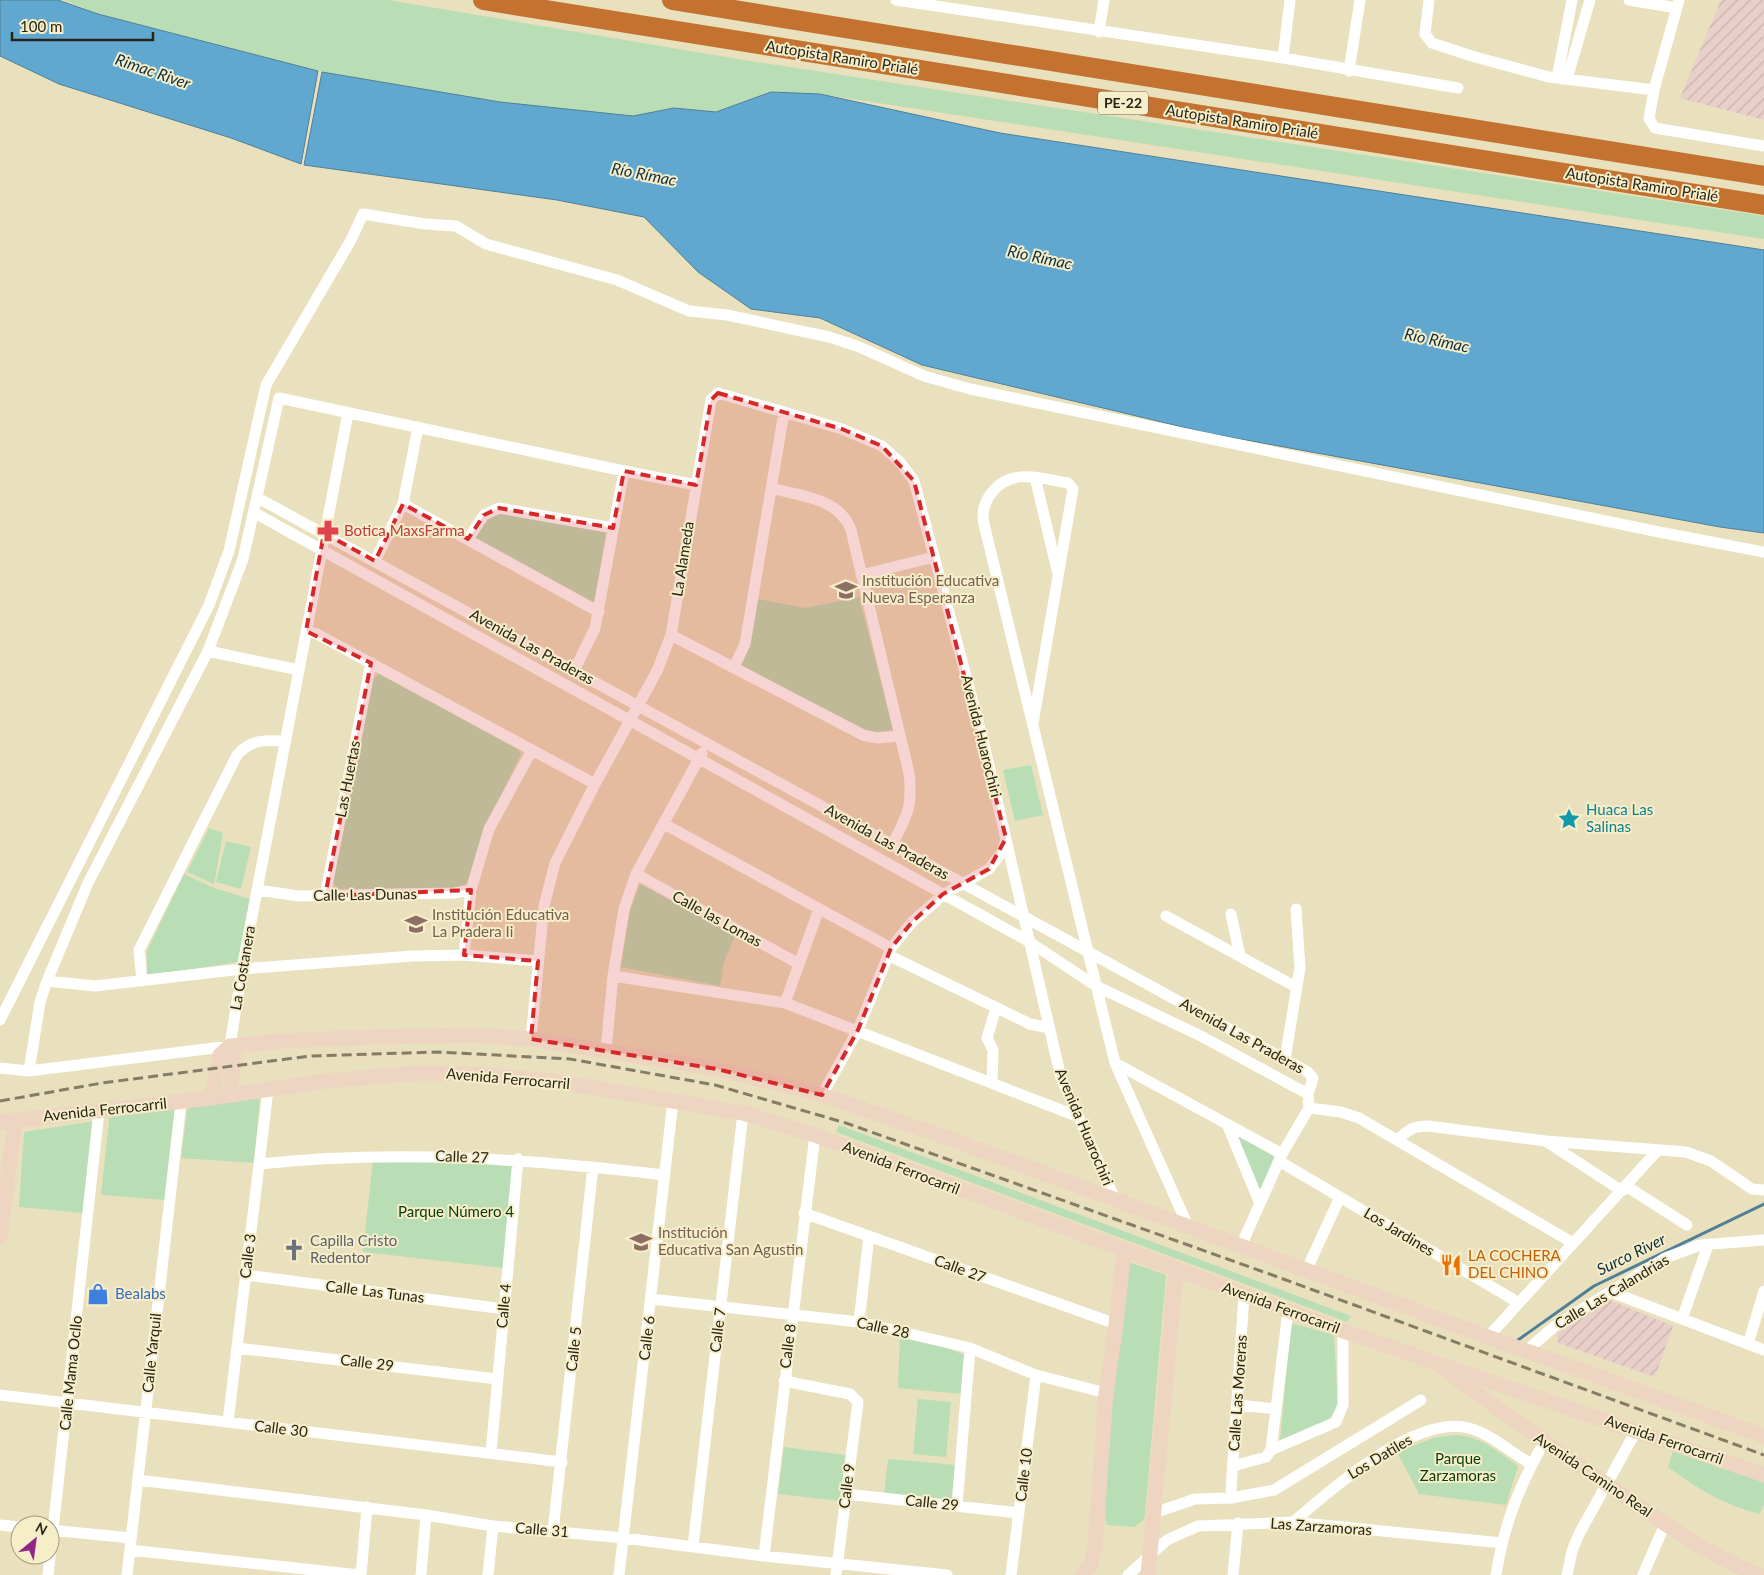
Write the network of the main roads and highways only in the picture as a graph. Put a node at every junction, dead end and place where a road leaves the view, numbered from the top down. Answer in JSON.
{"nodes":[{"id":1,"x":483,"y":0,"type":"edge"},
{"id":2,"x":672,"y":0,"type":"edge"},
{"id":3,"x":1764,"y":176,"type":"edge"},
{"id":4,"x":1764,"y":204,"type":"edge"}],
"edges":[{"from":1,"to":4,"type":"highway","name":"Autopista Ramiro Prialé","number":"PE-22"},
{"from":2,"to":3,"type":"highway","name":"Autopista Ramiro Prialé","number":"PE-22"}]}
